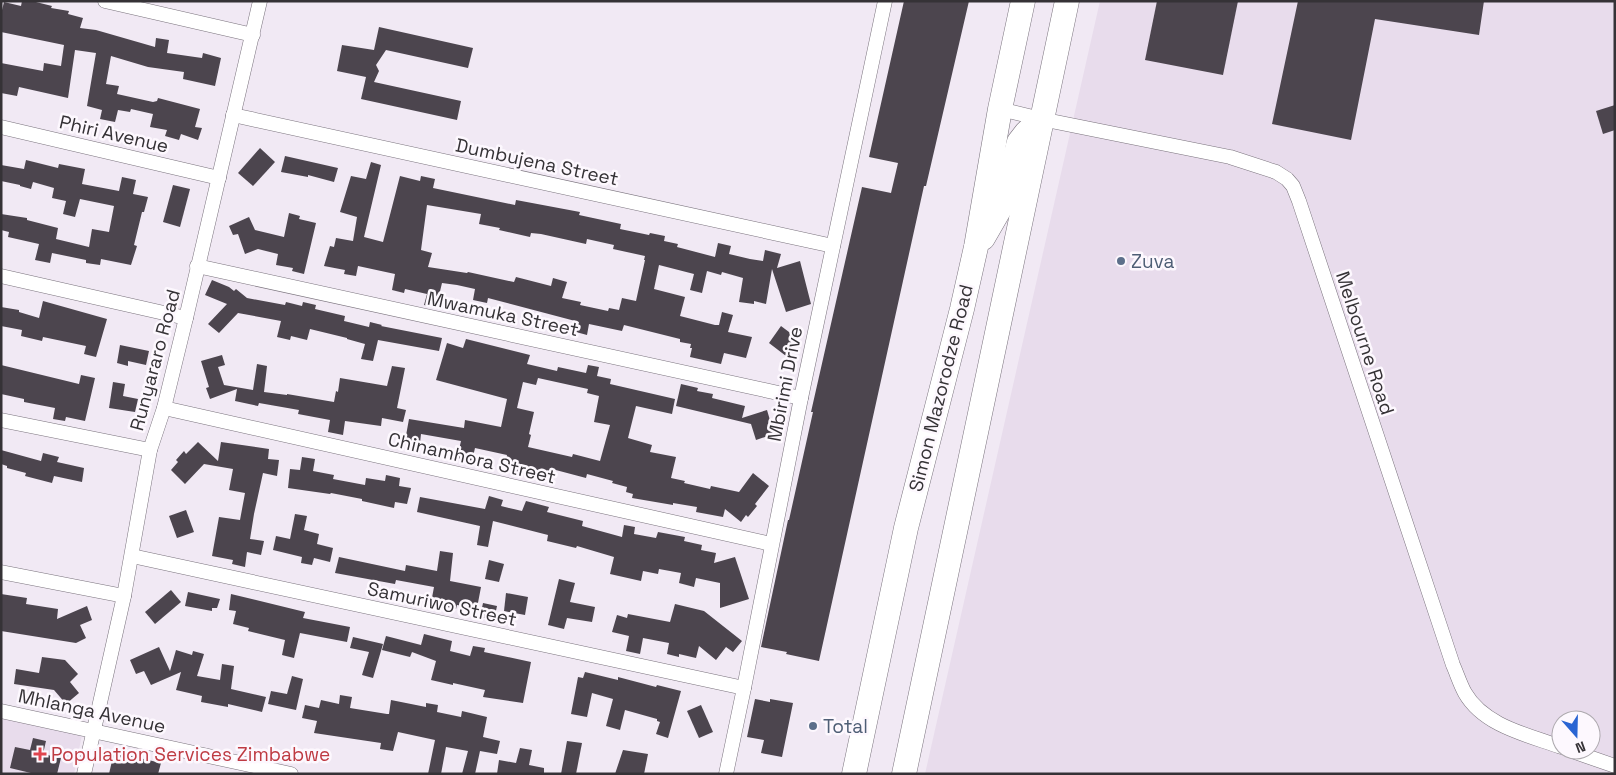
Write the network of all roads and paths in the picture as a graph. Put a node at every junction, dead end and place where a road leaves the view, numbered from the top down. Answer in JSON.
{"nodes":[{"id":1,"x":105,"y":1,"type":"edge"},
{"id":2,"x":260,"y":1,"type":"edge"},
{"id":3,"x":885,"y":1,"type":"edge"},
{"id":4,"x":1023,"y":1,"type":"edge"},
{"id":5,"x":1067,"y":1,"type":"edge"},
{"id":6,"x":253,"y":35,"type":"junction"},
{"id":7,"x":1000,"y":109,"type":"junction"},
{"id":8,"x":233,"y":115,"type":"junction"},
{"id":9,"x":1041,"y":119,"type":"junction"},
{"id":10,"x":1,"y":127,"type":"edge"},
{"id":11,"x":219,"y":178,"type":"junction"},
{"id":12,"x":832,"y":246,"type":"junction"},
{"id":13,"x":976,"y":247,"type":"junction"},
{"id":14,"x":198,"y":266,"type":"junction"},
{"id":15,"x":1,"y":276,"type":"edge"},
{"id":16,"x":186,"y":318,"type":"junction"},
{"id":17,"x":801,"y":398,"type":"junction"},
{"id":18,"x":164,"y":408,"type":"junction"},
{"id":19,"x":1,"y":420,"type":"edge"},
{"id":20,"x":150,"y":450,"type":"junction"},
{"id":21,"x":772,"y":544,"type":"junction"},
{"id":22,"x":132,"y":556,"type":"junction"},
{"id":23,"x":1,"y":572,"type":"edge"},
{"id":24,"x":124,"y":596,"type":"junction"},
{"id":25,"x":744,"y":688,"type":"junction"},
{"id":26,"x":1,"y":711,"type":"edge"},
{"id":27,"x":95,"y":730,"type":"junction"},
{"id":28,"x":1551,"y":743,"type":"edge"},
{"id":29,"x":1598,"y":760,"type":"edge"},
{"id":30,"x":1615,"y":766,"type":"edge"},
{"id":31,"x":230,"y":768,"type":"edge"},
{"id":32,"x":84,"y":774,"type":"edge"},
{"id":33,"x":291,"y":774,"type":"edge"},
{"id":34,"x":726,"y":774,"type":"edge"},
{"id":35,"x":854,"y":774,"type":"edge"},
{"id":36,"x":904,"y":774,"type":"edge"}],
"edges":[{"from":1,"to":6,"type":"street"},
{"from":2,"to":6,"type":"street","name":"Runyararo Road"},
{"from":3,"to":12,"type":"street","name":"Mbirimi Drive"},
{"from":4,"to":7,"type":"highway","name":"Simon Mazorodze Road"},
{"from":5,"to":9,"type":"highway","name":"Simon Mazorodze Road"},
{"from":6,"to":8,"type":"street","name":"Runyararo Road"},
{"from":7,"to":9,"type":"street","name":"Melbourne Road"},
{"from":7,"to":13,"type":"highway","name":"Simon Mazorodze Road"},
{"from":8,"to":11,"type":"street","name":"Runyararo Road"},
{"from":8,"to":12,"type":"street","name":"Dumbujena Street"},
{"from":9,"to":13,"type":"highway"},
{"from":9,"to":28,"type":"street","name":"Melbourne Road"},
{"from":9,"to":36,"type":"highway","name":"Simon Mazorodze Road"},
{"from":10,"to":11,"type":"street","name":"Phiri Avenue"},
{"from":11,"to":14,"type":"street","name":"Runyararo Road"},
{"from":12,"to":17,"type":"street","name":"Mbirimi Drive"},
{"from":13,"to":35,"type":"highway","name":"Simon Mazorodze Road"},
{"from":14,"to":16,"type":"street","name":"Runyararo Road"},
{"from":14,"to":17,"type":"street","name":"Mwamuka Street"},
{"from":15,"to":16,"type":"street"},
{"from":16,"to":18,"type":"street","name":"Runyararo Road"},
{"from":17,"to":21,"type":"street","name":"Mbirimi Drive"},
{"from":18,"to":20,"type":"street","name":"Runyararo Road"},
{"from":18,"to":21,"type":"street","name":"Chinamhora Street"},
{"from":19,"to":20,"type":"street"},
{"from":20,"to":22,"type":"street","name":"Runyararo Road"},
{"from":21,"to":25,"type":"street","name":"Mbirimi Drive"},
{"from":22,"to":24,"type":"street","name":"Runyararo Road"},
{"from":22,"to":25,"type":"street","name":"Samuriwo Street"},
{"from":23,"to":24,"type":"street"},
{"from":24,"to":27,"type":"street","name":"Runyararo Road"},
{"from":25,"to":34,"type":"street","name":"Mbirimi Drive"},
{"from":26,"to":27,"type":"street","name":"Mhlanga Avenue"},
{"from":27,"to":31,"type":"street","name":"Mhlanga Avenue"},
{"from":27,"to":32,"type":"street","name":"Runyararo Road"},
{"from":29,"to":30,"type":"street"},
{"from":31,"to":33,"type":"street","name":"Mhlanga Avenue"}]}
